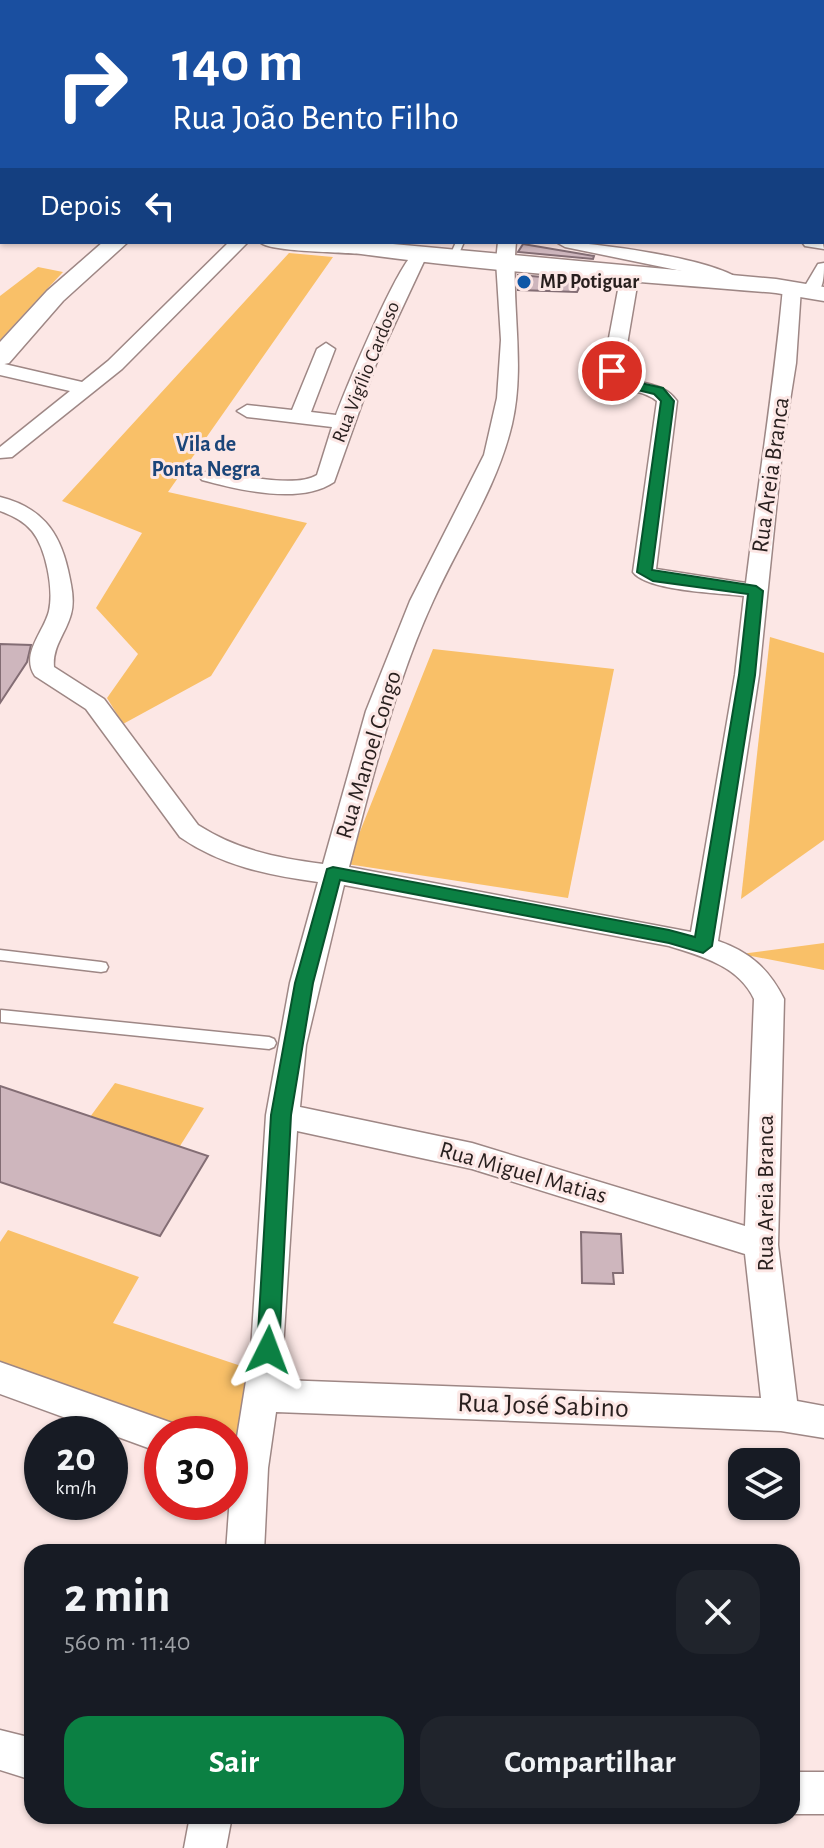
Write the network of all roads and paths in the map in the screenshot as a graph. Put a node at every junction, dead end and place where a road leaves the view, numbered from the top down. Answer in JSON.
{"nodes":[{"id":1,"x":115,"y":244,"type":"edge"},
{"id":2,"x":237,"y":244,"type":"edge"},
{"id":3,"x":335,"y":244,"type":"edge"},
{"id":4,"x":575,"y":244,"type":"edge"},
{"id":5,"x":457,"y":250,"type":"edge"},
{"id":6,"x":606,"y":250,"type":"junction"},
{"id":7,"x":506,"y":252,"type":"edge"},
{"id":8,"x":418,"y":255,"type":"junction"},
{"id":9,"x":824,"y":268,"type":"edge"},
{"id":10,"x":593,"y":270,"type":"junction"},
{"id":11,"x":630,"y":274,"type":"junction"},
{"id":12,"x":735,"y":283,"type":"junction"},
{"id":13,"x":809,"y":291,"type":"edge"},
{"id":14,"x":326,"y":349,"type":"dead end"},
{"id":15,"x":0,"y":358,"type":"edge"},
{"id":16,"x":0,"y":369,"type":"edge"},
{"id":17,"x":86,"y":389,"type":"junction"},
{"id":18,"x":247,"y":411,"type":"dead end"},
{"id":19,"x":299,"y":417,"type":"junction"},
{"id":20,"x":341,"y":422,"type":"junction"},
{"id":21,"x":5,"y":453,"type":"dead end"},
{"id":22,"x":209,"y":476,"type":"dead end"},
{"id":23,"x":0,"y":503,"type":"edge"},
{"id":24,"x":756,"y":591,"type":"junction"},
{"id":25,"x":333,"y":873,"type":"junction"},
{"id":26,"x":703,"y":946,"type":"junction"},
{"id":27,"x":0,"y":955,"type":"edge"},
{"id":28,"x":101,"y":967,"type":"dead end"},
{"id":29,"x":1,"y":1016,"type":"edge"},
{"id":30,"x":280,"y":1044,"type":"junction"},
{"id":31,"x":281,"y":1115,"type":"junction"},
{"id":32,"x":761,"y":1245,"type":"junction"},
{"id":33,"x":0,"y":1378,"type":"edge"},
{"id":34,"x":261,"y":1395,"type":"junction"},
{"id":35,"x":781,"y":1415,"type":"junction"},
{"id":36,"x":824,"y":1422,"type":"edge"},
{"id":37,"x":144,"y":1430,"type":"edge"},
{"id":38,"x":248,"y":1438,"type":"edge"},
{"id":39,"x":243,"y":1520,"type":"edge"},
{"id":40,"x":245,"y":1544,"type":"edge"},
{"id":41,"x":0,"y":1750,"type":"edge"},
{"id":42,"x":24,"y":1757,"type":"edge"},
{"id":43,"x":800,"y":1793,"type":"edge"},
{"id":44,"x":824,"y":1793,"type":"edge"},
{"id":45,"x":210,"y":1824,"type":"edge"},
{"id":46,"x":205,"y":1848,"type":"edge"}],
"edges":[{"from":1,"to":15,"type":"street"},
{"from":2,"to":17,"type":"street"},
{"from":3,"to":8,"type":"street"},
{"from":4,"to":6,"type":"street"},
{"from":5,"to":7,"type":"street"},
{"from":5,"to":8,"type":"street"},
{"from":6,"to":10,"type":"street"},
{"from":6,"to":12,"type":"street"},
{"from":7,"to":10,"type":"street"},
{"from":7,"to":25,"type":"street","name":"Rua Manoel Congo"},
{"from":8,"to":20,"type":"street","name":"Rua Vigílio Cardoso"},
{"from":9,"to":13,"type":"street"},
{"from":10,"to":11,"type":"street"},
{"from":11,"to":12,"type":"street"},
{"from":11,"to":24,"type":"street"},
{"from":12,"to":13,"type":"street"},
{"from":13,"to":24,"type":"street","name":"Rua Areia Branca"},
{"from":14,"to":19,"type":"street"},
{"from":16,"to":17,"type":"street"},
{"from":17,"to":21,"type":"street"},
{"from":18,"to":19,"type":"street"},
{"from":19,"to":20,"type":"street"},
{"from":20,"to":22,"type":"street","name":"Rua Vigílio Cardoso"},
{"from":23,"to":25,"type":"street"},
{"from":24,"to":26,"type":"street","name":"Rua Areia Branca"},
{"from":25,"to":26,"type":"street"},
{"from":25,"to":30,"type":"street","name":"Rua Manoel Congo"},
{"from":26,"to":32,"type":"street","name":"Rua Areia Branca"},
{"from":27,"to":28,"type":"lane"},
{"from":29,"to":30,"type":"lane"},
{"from":30,"to":31,"type":"street","name":"Rua Manoel Congo"},
{"from":31,"to":32,"type":"street","name":"Rua Miguel Matias"},
{"from":31,"to":34,"type":"street","name":"Rua Manoel Congo"},
{"from":32,"to":35,"type":"street","name":"Rua Areia Branca"},
{"from":33,"to":37,"type":"street"},
{"from":34,"to":35,"type":"street","name":"Rua José Sabino"},
{"from":34,"to":38,"type":"street","name":"Rua Manoel Congo"},
{"from":35,"to":36,"type":"street","name":"Rua José Sabino"},
{"from":39,"to":40,"type":"street","name":"Rua Manoel Congo"},
{"from":41,"to":42,"type":"street"},
{"from":43,"to":44,"type":"street"},
{"from":45,"to":46,"type":"street"}]}
